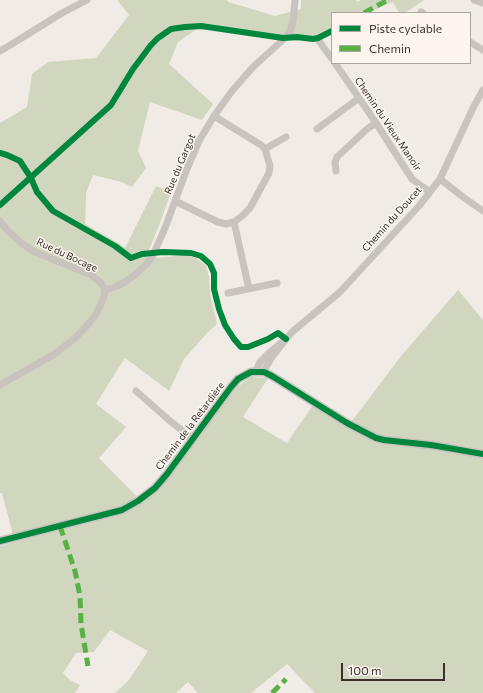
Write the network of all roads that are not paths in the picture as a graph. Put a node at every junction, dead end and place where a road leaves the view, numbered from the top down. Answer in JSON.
{"nodes":[{"id":1,"x":87,"y":0,"type":"edge"},
{"id":2,"x":295,"y":0,"type":"edge"},
{"id":3,"x":474,"y":0,"type":"edge"},
{"id":4,"x":483,"y":4,"type":"edge"},
{"id":5,"x":319,"y":41,"type":"dead end"},
{"id":6,"x":471,"y":43,"type":"edge"},
{"id":7,"x":0,"y":50,"type":"edge"},
{"id":8,"x":483,"y":50,"type":"edge"},
{"id":9,"x":331,"y":58,"type":"edge"},
{"id":10,"x":335,"y":64,"type":"edge"},
{"id":11,"x":483,"y":90,"type":"edge"},
{"id":12,"x":359,"y":98,"type":"junction"},
{"id":13,"x":214,"y":116,"type":"junction"},
{"id":14,"x":376,"y":123,"type":"junction"},
{"id":15,"x":317,"y":129,"type":"dead end"},
{"id":16,"x":286,"y":137,"type":"dead end"},
{"id":17,"x":265,"y":149,"type":"junction"},
{"id":18,"x":336,"y":171,"type":"dead end"},
{"id":19,"x":440,"y":179,"type":"junction"},
{"id":20,"x":430,"y":192,"type":"junction"},
{"id":21,"x":175,"y":201,"type":"junction"},
{"id":22,"x":483,"y":211,"type":"edge"},
{"id":23,"x":0,"y":221,"type":"edge"},
{"id":24,"x":234,"y":222,"type":"junction"},
{"id":25,"x":277,"y":283,"type":"dead end"},
{"id":26,"x":249,"y":289,"type":"junction"},
{"id":27,"x":105,"y":290,"type":"junction"},
{"id":28,"x":228,"y":293,"type":"dead end"},
{"id":29,"x":260,"y":372,"type":"junction"},
{"id":30,"x":0,"y":385,"type":"edge"},
{"id":31,"x":136,"y":391,"type":"dead end"},
{"id":32,"x":193,"y":439,"type":"junction"},
{"id":33,"x":483,"y":454,"type":"edge"},
{"id":34,"x":0,"y":541,"type":"edge"}],
"edges":[{"from":1,"to":7,"type":"street"},
{"from":2,"to":13,"type":"street","name":"Rue du Gargot"},
{"from":3,"to":4,"type":"street"},
{"from":5,"to":9,"type":"street"},
{"from":6,"to":8,"type":"street"},
{"from":10,"to":12,"type":"street","name":"Chemin du Vieux Manoir"},
{"from":11,"to":19,"type":"street","name":"Chemin du Doucet"},
{"from":12,"to":14,"type":"street","name":"Chemin du Vieux Manoir"},
{"from":12,"to":15,"type":"street"},
{"from":13,"to":17,"type":"street"},
{"from":13,"to":21,"type":"street","name":"Rue du Gargot"},
{"from":14,"to":18,"type":"street"},
{"from":14,"to":20,"type":"street","name":"Chemin du Vieux Manoir"},
{"from":16,"to":17,"type":"street"},
{"from":17,"to":24,"type":"street"},
{"from":19,"to":20,"type":"street","name":"Chemin du Doucet"},
{"from":19,"to":22,"type":"street"},
{"from":20,"to":29,"type":"street","name":"Chemin du Doucet"},
{"from":21,"to":24,"type":"street"},
{"from":21,"to":27,"type":"street","name":"Rue du Gargot"},
{"from":23,"to":27,"type":"street","name":"Rue du Bocage"},
{"from":24,"to":26,"type":"street"},
{"from":25,"to":26,"type":"street"},
{"from":26,"to":28,"type":"street"},
{"from":27,"to":30,"type":"street"},
{"from":29,"to":32,"type":"street","name":"Chemin de la Retardière"},
{"from":29,"to":33,"type":"street"},
{"from":31,"to":32,"type":"street"},
{"from":32,"to":34,"type":"street","name":"Chemin de la Retardière"}]}
